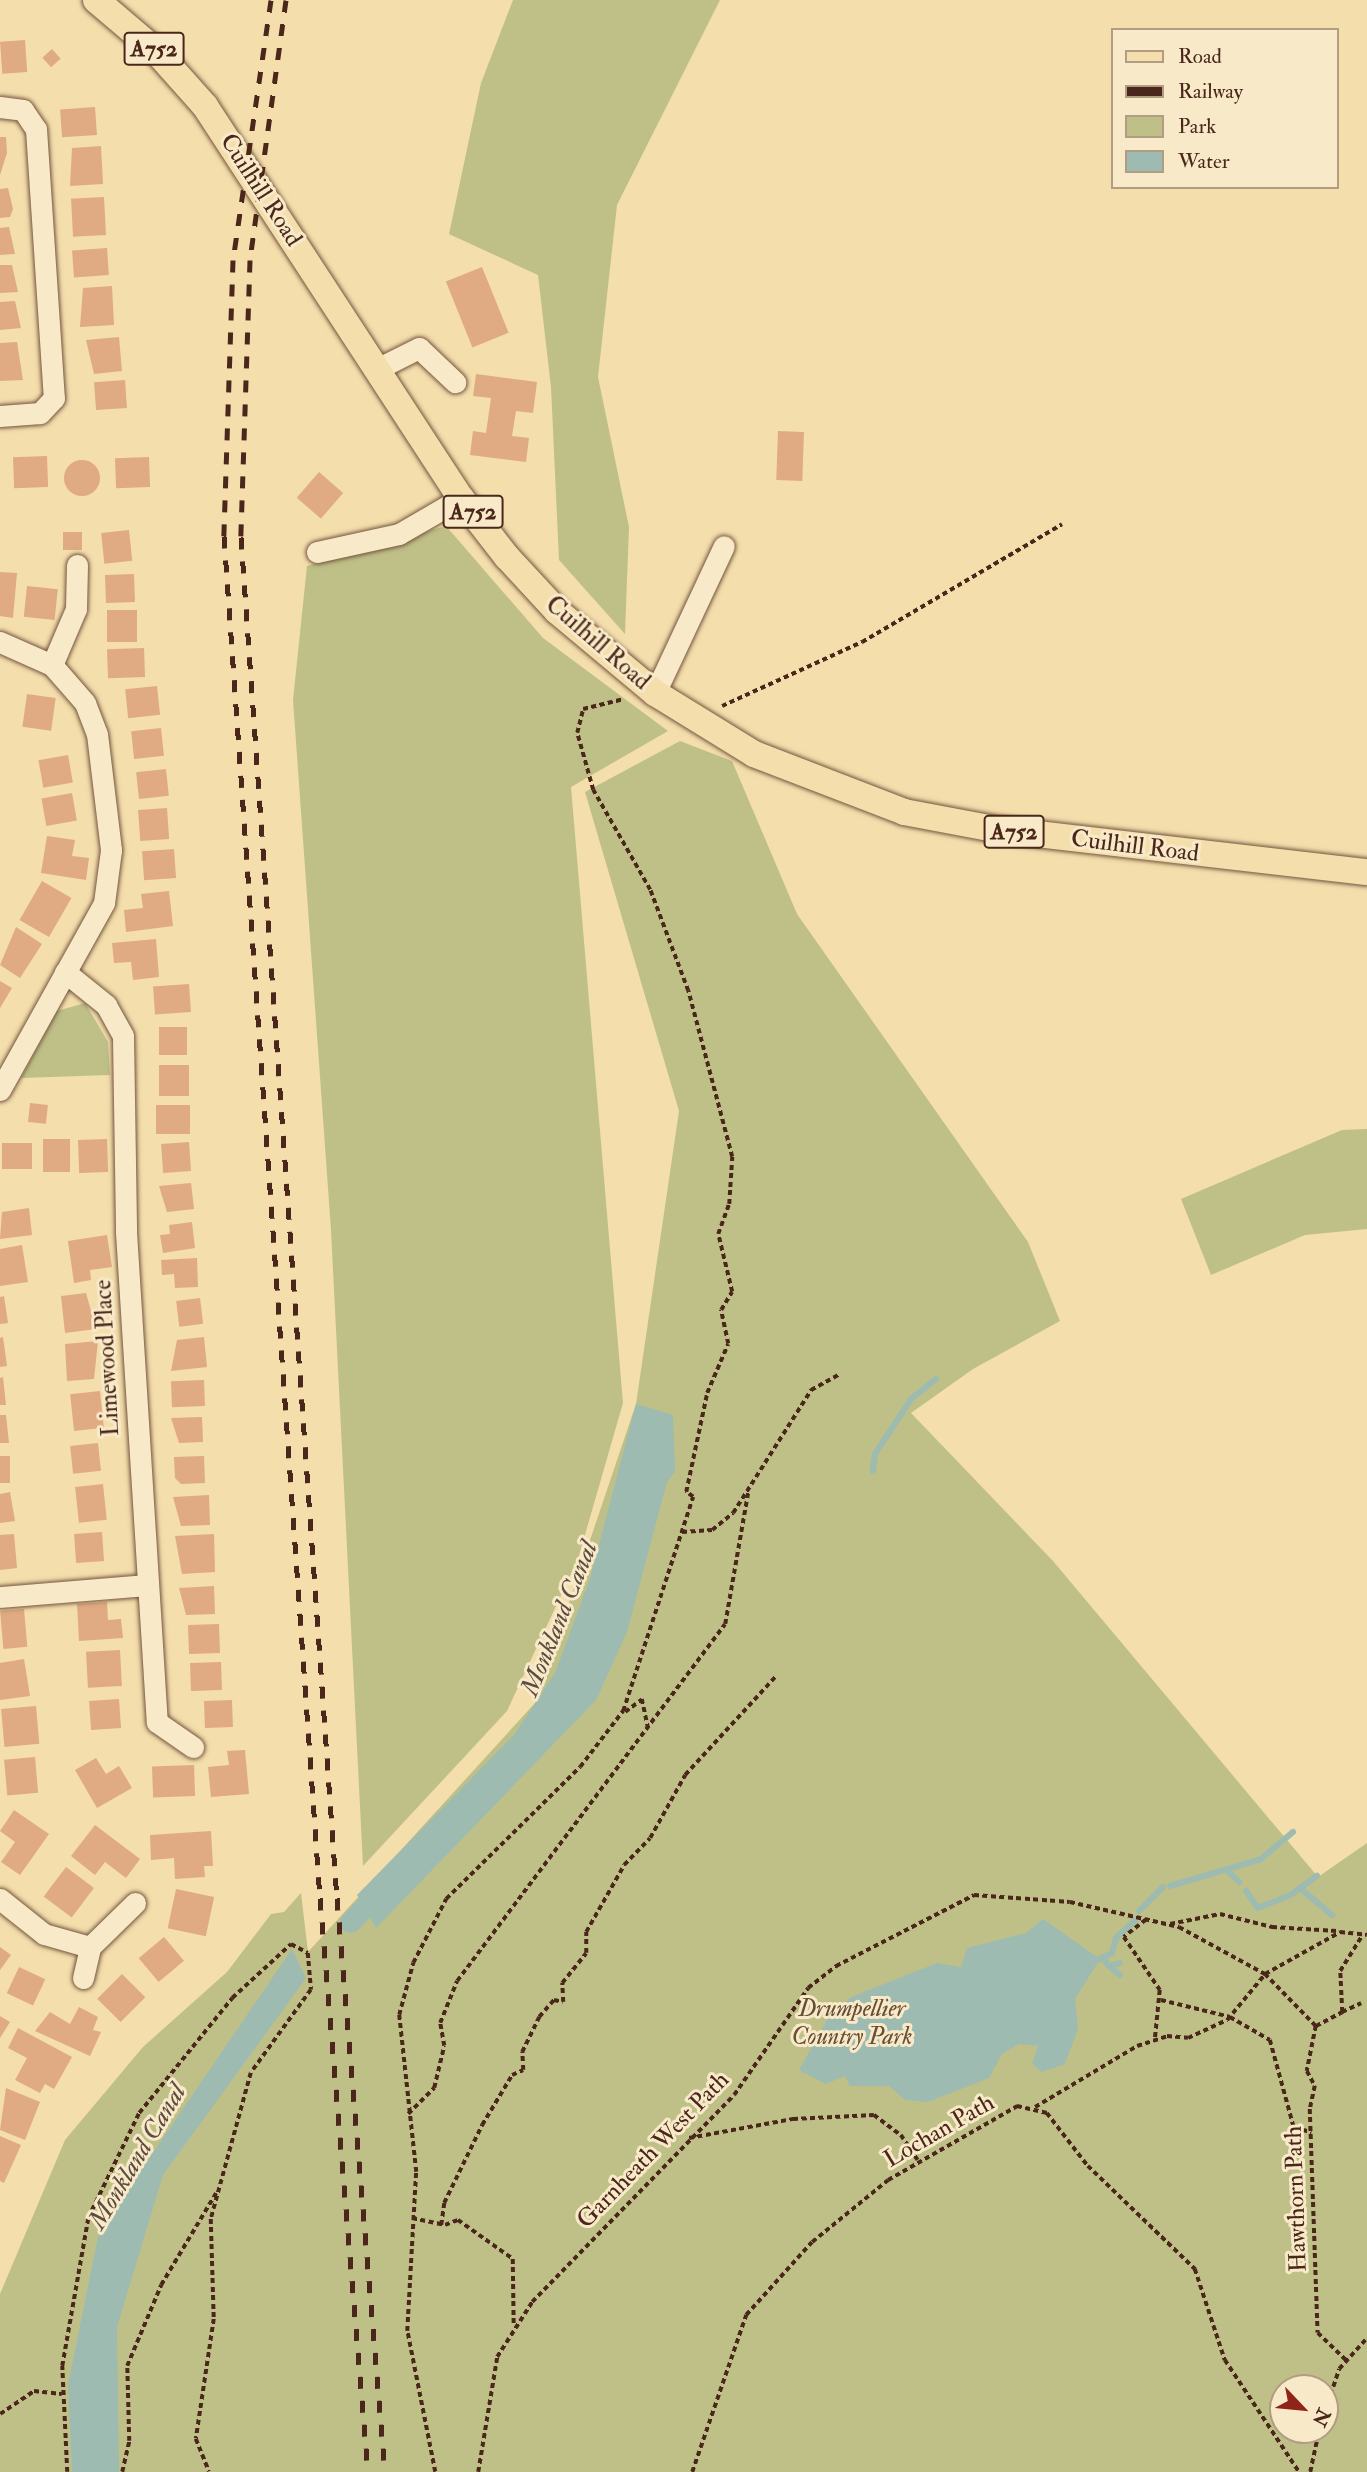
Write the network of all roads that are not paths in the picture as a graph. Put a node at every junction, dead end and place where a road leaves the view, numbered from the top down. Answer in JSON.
{"nodes":[{"id":1,"x":98,"y":1,"type":"edge"},
{"id":2,"x":0,"y":107,"type":"edge"},
{"id":3,"x":377,"y":369,"type":"junction"},
{"id":4,"x":455,"y":382,"type":"dead end"},
{"id":5,"x":0,"y":416,"type":"edge"},
{"id":6,"x":461,"y":498,"type":"junction"},
{"id":7,"x":724,"y":546,"type":"dead end"},
{"id":8,"x":317,"y":552,"type":"dead end"},
{"id":9,"x":77,"y":565,"type":"dead end"},
{"id":10,"x":0,"y":642,"type":"edge"},
{"id":11,"x":52,"y":665,"type":"junction"},
{"id":12,"x":656,"y":693,"type":"junction"},
{"id":13,"x":1367,"y":872,"type":"edge"},
{"id":14,"x":65,"y":972,"type":"junction"},
{"id":15,"x":0,"y":1090,"type":"edge"},
{"id":16,"x":146,"y":1585,"type":"junction"},
{"id":17,"x":0,"y":1597,"type":"edge"},
{"id":18,"x":193,"y":1747,"type":"dead end"},
{"id":19,"x":0,"y":1899,"type":"edge"},
{"id":20,"x":135,"y":1903,"type":"dead end"},
{"id":21,"x":90,"y":1947,"type":"junction"},
{"id":22,"x":83,"y":1978,"type":"dead end"}],
"edges":[{"from":1,"to":3,"type":"main road","name":"Cuilhill Road","number":"A752"},
{"from":2,"to":5,"type":"street"},
{"from":3,"to":4,"type":"street"},
{"from":3,"to":6,"type":"main road","name":"Cuilhill Road","number":"A752"},
{"from":6,"to":8,"type":"street"},
{"from":6,"to":12,"type":"main road","name":"Cuilhill Road","number":"A752"},
{"from":7,"to":12,"type":"street"},
{"from":9,"to":11,"type":"street"},
{"from":10,"to":11,"type":"street"},
{"from":11,"to":14,"type":"street"},
{"from":12,"to":13,"type":"main road","name":"Cuilhill Road","number":"A752"},
{"from":14,"to":15,"type":"street"},
{"from":14,"to":16,"type":"street","name":"Limewood Place"},
{"from":16,"to":17,"type":"street"},
{"from":16,"to":18,"type":"street","name":"Limewood Place"},
{"from":19,"to":21,"type":"street"},
{"from":20,"to":21,"type":"street"},
{"from":21,"to":22,"type":"street"}]}
